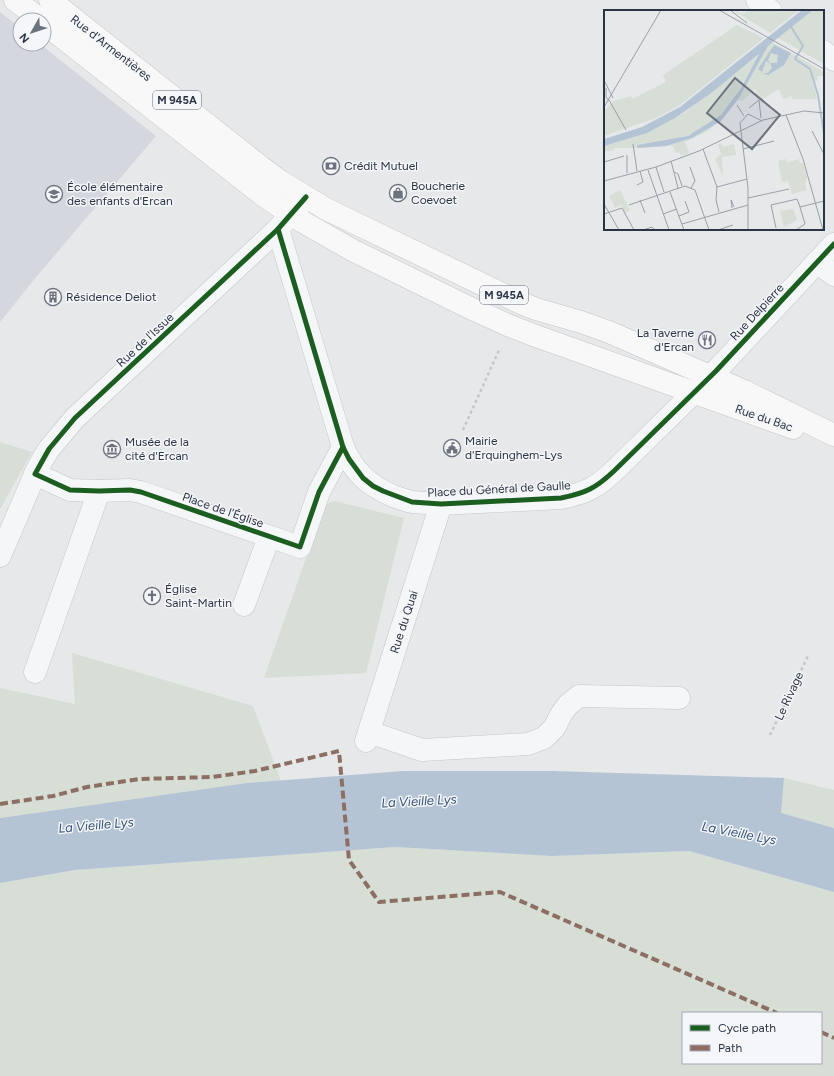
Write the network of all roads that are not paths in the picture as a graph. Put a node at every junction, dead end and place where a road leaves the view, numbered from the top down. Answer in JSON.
{"nodes":[{"id":1,"x":15,"y":0,"type":"edge"},
{"id":2,"x":50,"y":0,"type":"edge"},
{"id":3,"x":756,"y":0,"type":"edge"},
{"id":4,"x":770,"y":10,"type":"edge"},
{"id":5,"x":31,"y":12,"type":"edge"},
{"id":6,"x":52,"y":29,"type":"edge"},
{"id":7,"x":824,"y":52,"type":"edge"},
{"id":8,"x":834,"y":60,"type":"edge"},
{"id":9,"x":306,"y":197,"type":"junction"},
{"id":10,"x":284,"y":221,"type":"junction"},
{"id":11,"x":834,"y":244,"type":"edge"},
{"id":12,"x":817,"y":262,"type":"junction"},
{"id":13,"x":834,"y":276,"type":"edge"},
{"id":14,"x":711,"y":376,"type":"junction"},
{"id":15,"x":694,"y":392,"type":"junction"},
{"id":16,"x":834,"y":435,"type":"edge"},
{"id":17,"x":834,"y":442,"type":"edge"},
{"id":18,"x":343,"y":447,"type":"junction"},
{"id":19,"x":35,"y":474,"type":"junction"},
{"id":20,"x":99,"y":491,"type":"junction"},
{"id":21,"x":441,"y":504,"type":"junction"},
{"id":22,"x":270,"y":536,"type":"junction"},
{"id":23,"x":0,"y":556,"type":"edge"},
{"id":24,"x":244,"y":605,"type":"dead end"},
{"id":25,"x":35,"y":672,"type":"dead end"},
{"id":26,"x":679,"y":698,"type":"dead end"}],
"edges":[{"from":1,"to":5,"type":"main road"},
{"from":2,"to":9,"type":"main road","name":"Rue d'Armentières","number":"M 945A"},
{"from":3,"to":4,"type":"street"},
{"from":6,"to":10,"type":"main road","name":"Rue d'Armentières","number":"M 945A"},
{"from":7,"to":8,"type":"street"},
{"from":9,"to":10,"type":"street"},
{"from":9,"to":14,"type":"main road","number":"M 945A"},
{"from":10,"to":15,"type":"main road","number":"M 945A"},
{"from":10,"to":18,"type":"street","name":"Place du Général de Gaulle"},
{"from":10,"to":19,"type":"street","name":"Rue de l'Issue"},
{"from":11,"to":12,"type":"street","name":"Rue Delpierre"},
{"from":12,"to":13,"type":"street"},
{"from":12,"to":14,"type":"street","name":"Rue Delpierre"},
{"from":14,"to":15,"type":"street","name":"Rue Delpierre"},
{"from":14,"to":16,"type":"main road","name":"Rue du Bac","number":"M 945A"},
{"from":15,"to":17,"type":"main road","name":"Rue du Bac","number":"M 945A"},
{"from":15,"to":21,"type":"street","name":"Place du Général de Gaulle"},
{"from":18,"to":21,"type":"street","name":"Place du Général de Gaulle"},
{"from":18,"to":22,"type":"street","name":"Place de l'Église"},
{"from":19,"to":20,"type":"street","name":"Place de l'Église"},
{"from":19,"to":23,"type":"street"},
{"from":20,"to":22,"type":"street","name":"Place de l'Église"},
{"from":20,"to":25,"type":"street"},
{"from":21,"to":26,"type":"street","name":"Rue du Quai"},
{"from":22,"to":24,"type":"street","name":"Place de l'Église"}]}
